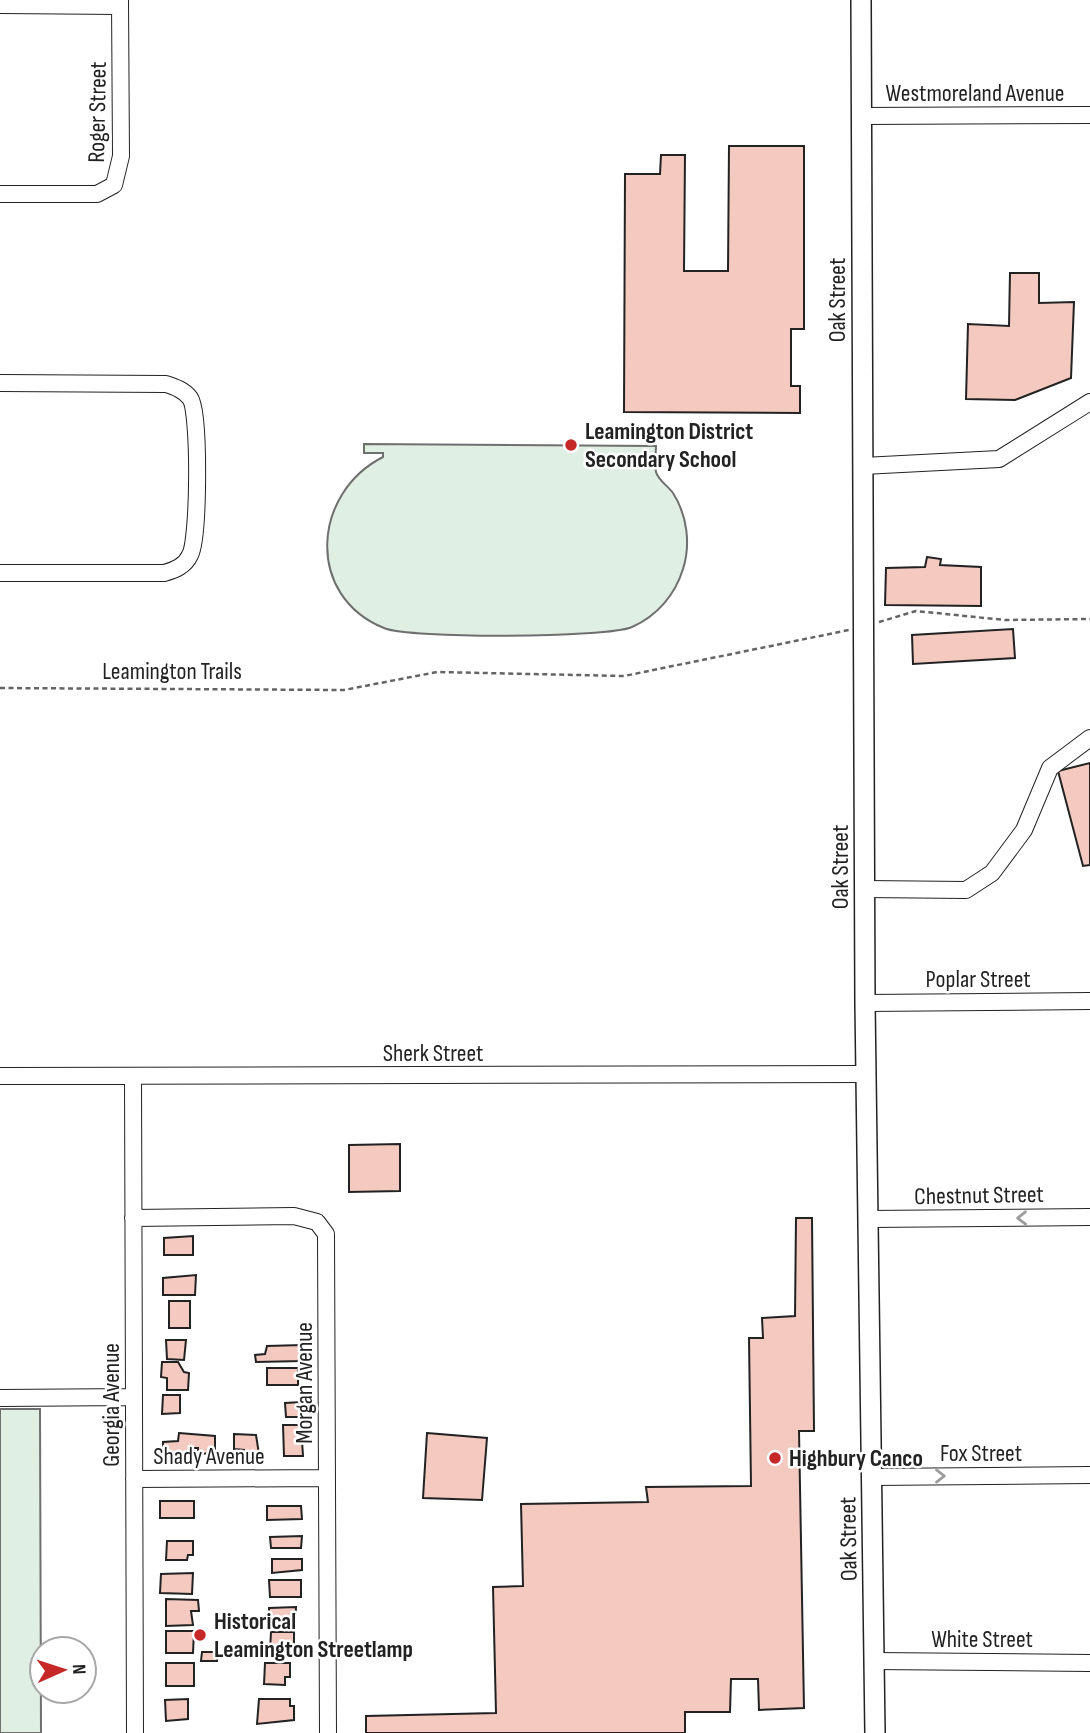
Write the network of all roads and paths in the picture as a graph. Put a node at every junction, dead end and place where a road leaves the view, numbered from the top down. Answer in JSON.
{"nodes":[{"id":1,"x":861,"y":0,"type":"edge"},
{"id":2,"x":120,"y":3,"type":"edge"},
{"id":3,"x":0,"y":5,"type":"edge"},
{"id":4,"x":1090,"y":115,"type":"edge"},
{"id":5,"x":861,"y":116,"type":"junction"},
{"id":6,"x":0,"y":194,"type":"edge"},
{"id":7,"x":0,"y":383,"type":"edge"},
{"id":8,"x":1090,"y":402,"type":"edge"},
{"id":9,"x":863,"y":466,"type":"junction"},
{"id":10,"x":0,"y":573,"type":"edge"},
{"id":11,"x":1090,"y":619,"type":"edge"},
{"id":12,"x":864,"y":627,"type":"junction"},
{"id":13,"x":0,"y":688,"type":"edge"},
{"id":14,"x":1090,"y":738,"type":"edge"},
{"id":15,"x":864,"y":889,"type":"junction"},
{"id":16,"x":1090,"y":1001,"type":"edge"},
{"id":17,"x":865,"y":1003,"type":"junction"},
{"id":18,"x":866,"y":1074,"type":"junction"},
{"id":19,"x":0,"y":1076,"type":"edge"},
{"id":20,"x":133,"y":1076,"type":"junction"},
{"id":21,"x":1090,"y":1217,"type":"edge"},
{"id":22,"x":134,"y":1218,"type":"junction"},
{"id":23,"x":868,"y":1219,"type":"junction"},
{"id":24,"x":134,"y":1397,"type":"junction"},
{"id":25,"x":0,"y":1398,"type":"edge"},
{"id":26,"x":1090,"y":1475,"type":"edge"},
{"id":27,"x":872,"y":1477,"type":"junction"},
{"id":28,"x":327,"y":1478,"type":"junction"},
{"id":29,"x":134,"y":1479,"type":"junction"},
{"id":30,"x":874,"y":1661,"type":"junction"},
{"id":31,"x":1090,"y":1662,"type":"edge"},
{"id":32,"x":135,"y":1733,"type":"edge"},
{"id":33,"x":328,"y":1733,"type":"edge"},
{"id":34,"x":875,"y":1733,"type":"edge"}],
"edges":[{"from":1,"to":5,"type":"main road","name":"Oak Street"},
{"from":2,"to":3,"type":"street"},
{"from":2,"to":6,"type":"street","name":"Roger Street"},
{"from":4,"to":5,"type":"street","name":"Westmoreland Avenue"},
{"from":5,"to":9,"type":"main road","name":"Oak Street"},
{"from":7,"to":10,"type":"street"},
{"from":8,"to":9,"type":"street"},
{"from":9,"to":12,"type":"main road","name":"Oak Street"},
{"from":11,"to":12,"type":"path"},
{"from":12,"to":13,"type":"path","name":"Leamington Trails"},
{"from":12,"to":15,"type":"main road","name":"Oak Street"},
{"from":14,"to":15,"type":"street"},
{"from":15,"to":17,"type":"main road","name":"Oak Street"},
{"from":16,"to":17,"type":"street","name":"Poplar Street"},
{"from":17,"to":18,"type":"main road","name":"Oak Street"},
{"from":18,"to":20,"type":"street","name":"Sherk Street"},
{"from":18,"to":23,"type":"main road","name":"Oak Street"},
{"from":19,"to":20,"type":"street","name":"Sherk Street"},
{"from":20,"to":22,"type":"street","name":"Georgia Avenue"},
{"from":21,"to":23,"type":"street","name":"Chestnut Street","one_way":true},
{"from":22,"to":24,"type":"street","name":"Georgia Avenue"},
{"from":22,"to":28,"type":"street","name":"Morgan Avenue"},
{"from":23,"to":27,"type":"main road","name":"Oak Street"},
{"from":24,"to":25,"type":"street"},
{"from":24,"to":29,"type":"street","name":"Georgia Avenue"},
{"from":27,"to":26,"type":"street","name":"Fox Street","one_way":true},
{"from":27,"to":30,"type":"main road","name":"Oak Street"},
{"from":28,"to":29,"type":"street","name":"Shady Avenue"},
{"from":28,"to":33,"type":"street","name":"Morgan Avenue"},
{"from":29,"to":32,"type":"street","name":"Georgia Avenue"},
{"from":30,"to":31,"type":"street","name":"White Street"},
{"from":30,"to":34,"type":"main road","name":"Oak Street"}]}
